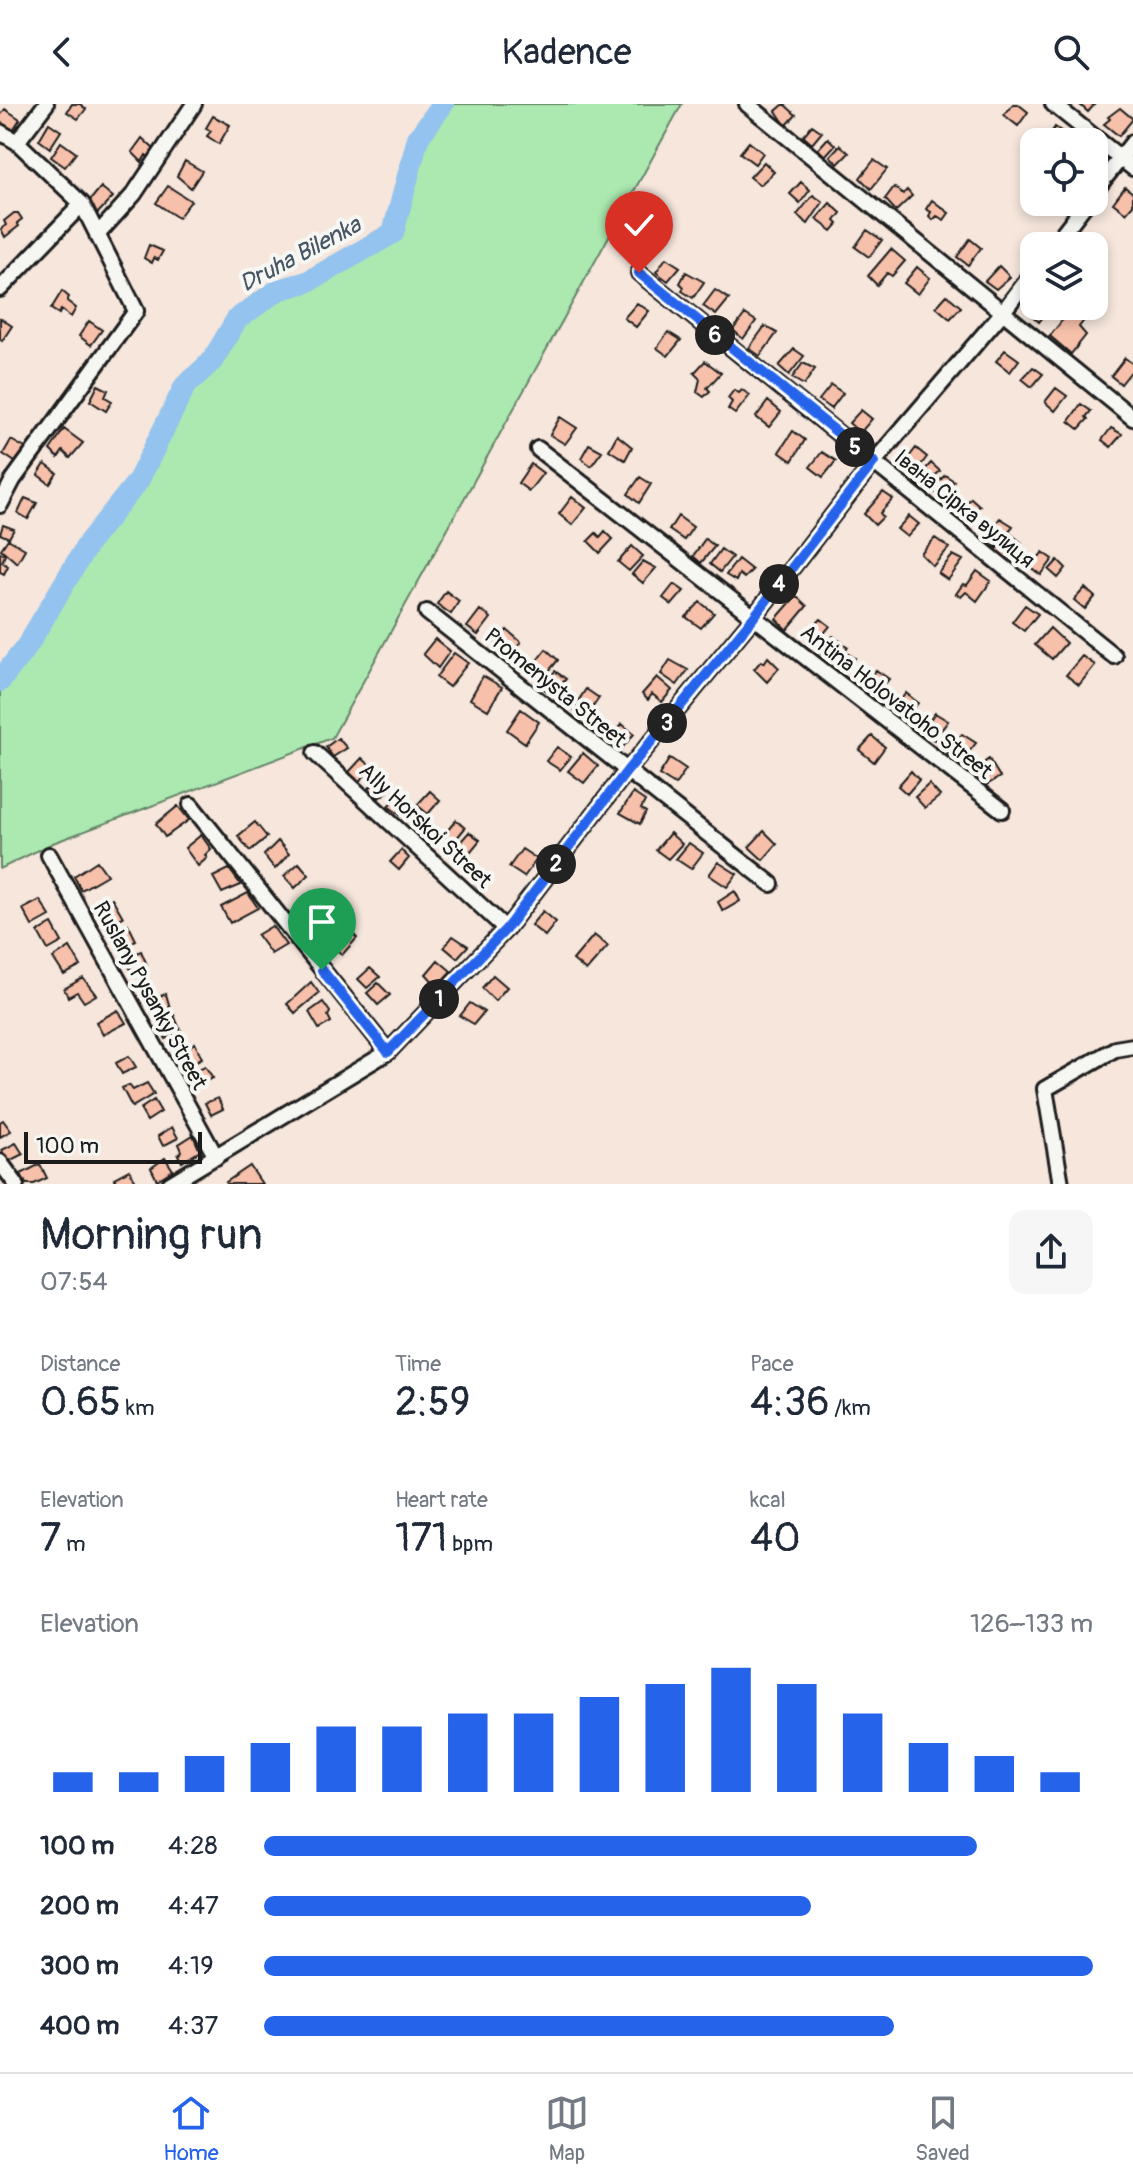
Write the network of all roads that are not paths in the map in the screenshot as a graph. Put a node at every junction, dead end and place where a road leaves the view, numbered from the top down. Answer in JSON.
{"nodes":[{"id":1,"x":46,"y":104,"type":"edge"},
{"id":2,"x":194,"y":104,"type":"edge"},
{"id":3,"x":747,"y":104,"type":"edge"},
{"id":4,"x":1053,"y":104,"type":"edge"},
{"id":5,"x":0,"y":132,"type":"edge"},
{"id":6,"x":17,"y":142,"type":"junction"},
{"id":7,"x":1133,"y":142,"type":"edge"},
{"id":8,"x":1120,"y":158,"type":"junction"},
{"id":9,"x":1133,"y":168,"type":"edge"},
{"id":10,"x":1108,"y":174,"type":"edge"},
{"id":11,"x":82,"y":204,"type":"junction"},
{"id":12,"x":1076,"y":216,"type":"edge"},
{"id":13,"x":1064,"y":232,"type":"edge"},
{"id":14,"x":97,"y":235,"type":"junction"},
{"id":15,"x":639,"y":273,"type":"dead end"},
{"id":16,"x":0,"y":289,"type":"edge"},
{"id":17,"x":1020,"y":289,"type":"edge"},
{"id":18,"x":1002,"y":313,"type":"junction"},
{"id":19,"x":1133,"y":418,"type":"edge"},
{"id":20,"x":538,"y":449,"type":"dead end"},
{"id":21,"x":874,"y":462,"type":"junction"},
{"id":22,"x":0,"y":505,"type":"edge"},
{"id":23,"x":427,"y":612,"type":"dead end"},
{"id":24,"x":753,"y":618,"type":"junction"},
{"id":25,"x":1114,"y":656,"type":"dead end"},
{"id":26,"x":315,"y":753,"type":"dead end"},
{"id":27,"x":627,"y":771,"type":"junction"},
{"id":28,"x":191,"y":805,"type":"dead end"},
{"id":29,"x":1002,"y":810,"type":"dead end"},
{"id":30,"x":49,"y":855,"type":"dead end"},
{"id":31,"x":771,"y":884,"type":"dead end"},
{"id":32,"x":506,"y":929,"type":"junction"},
{"id":33,"x":1133,"y":1046,"type":"edge"},
{"id":34,"x":388,"y":1052,"type":"junction"},
{"id":35,"x":216,"y":1157,"type":"junction"},
{"id":36,"x":0,"y":1162,"type":"edge"},
{"id":37,"x":16,"y":1184,"type":"edge"},
{"id":38,"x":170,"y":1184,"type":"edge"},
{"id":39,"x":1061,"y":1184,"type":"edge"}],
"edges":[{"from":1,"to":6,"type":"street"},
{"from":2,"to":14,"type":"street"},
{"from":3,"to":18,"type":"street"},
{"from":4,"to":8,"type":"street"},
{"from":5,"to":6,"type":"street"},
{"from":6,"to":11,"type":"street"},
{"from":7,"to":8,"type":"street"},
{"from":8,"to":9,"type":"street"},
{"from":8,"to":10,"type":"street"},
{"from":11,"to":14,"type":"street"},
{"from":11,"to":16,"type":"street"},
{"from":12,"to":13,"type":"street"},
{"from":14,"to":22,"type":"street"},
{"from":15,"to":21,"type":"street","name":"Івана Сірка вулиця"},
{"from":17,"to":18,"type":"street"},
{"from":18,"to":19,"type":"street"},
{"from":18,"to":21,"type":"street"},
{"from":20,"to":24,"type":"street","name":"Antina Holovatoho Street"},
{"from":21,"to":24,"type":"street"},
{"from":21,"to":25,"type":"street","name":"Івана Сірка вулиця"},
{"from":23,"to":27,"type":"street","name":"Promenysta Street"},
{"from":24,"to":27,"type":"street"},
{"from":24,"to":29,"type":"street","name":"Antina Holovatoho Street"},
{"from":26,"to":32,"type":"street","name":"Ally Horskoi Street"},
{"from":27,"to":31,"type":"street","name":"Promenysta Street"},
{"from":27,"to":32,"type":"street"},
{"from":28,"to":34,"type":"street"},
{"from":30,"to":35,"type":"street","name":"Ruslany Pysanky Street"},
{"from":32,"to":34,"type":"street"},
{"from":33,"to":39,"type":"street"},
{"from":34,"to":35,"type":"street"},
{"from":35,"to":38,"type":"street"},
{"from":36,"to":37,"type":"street"}]}
